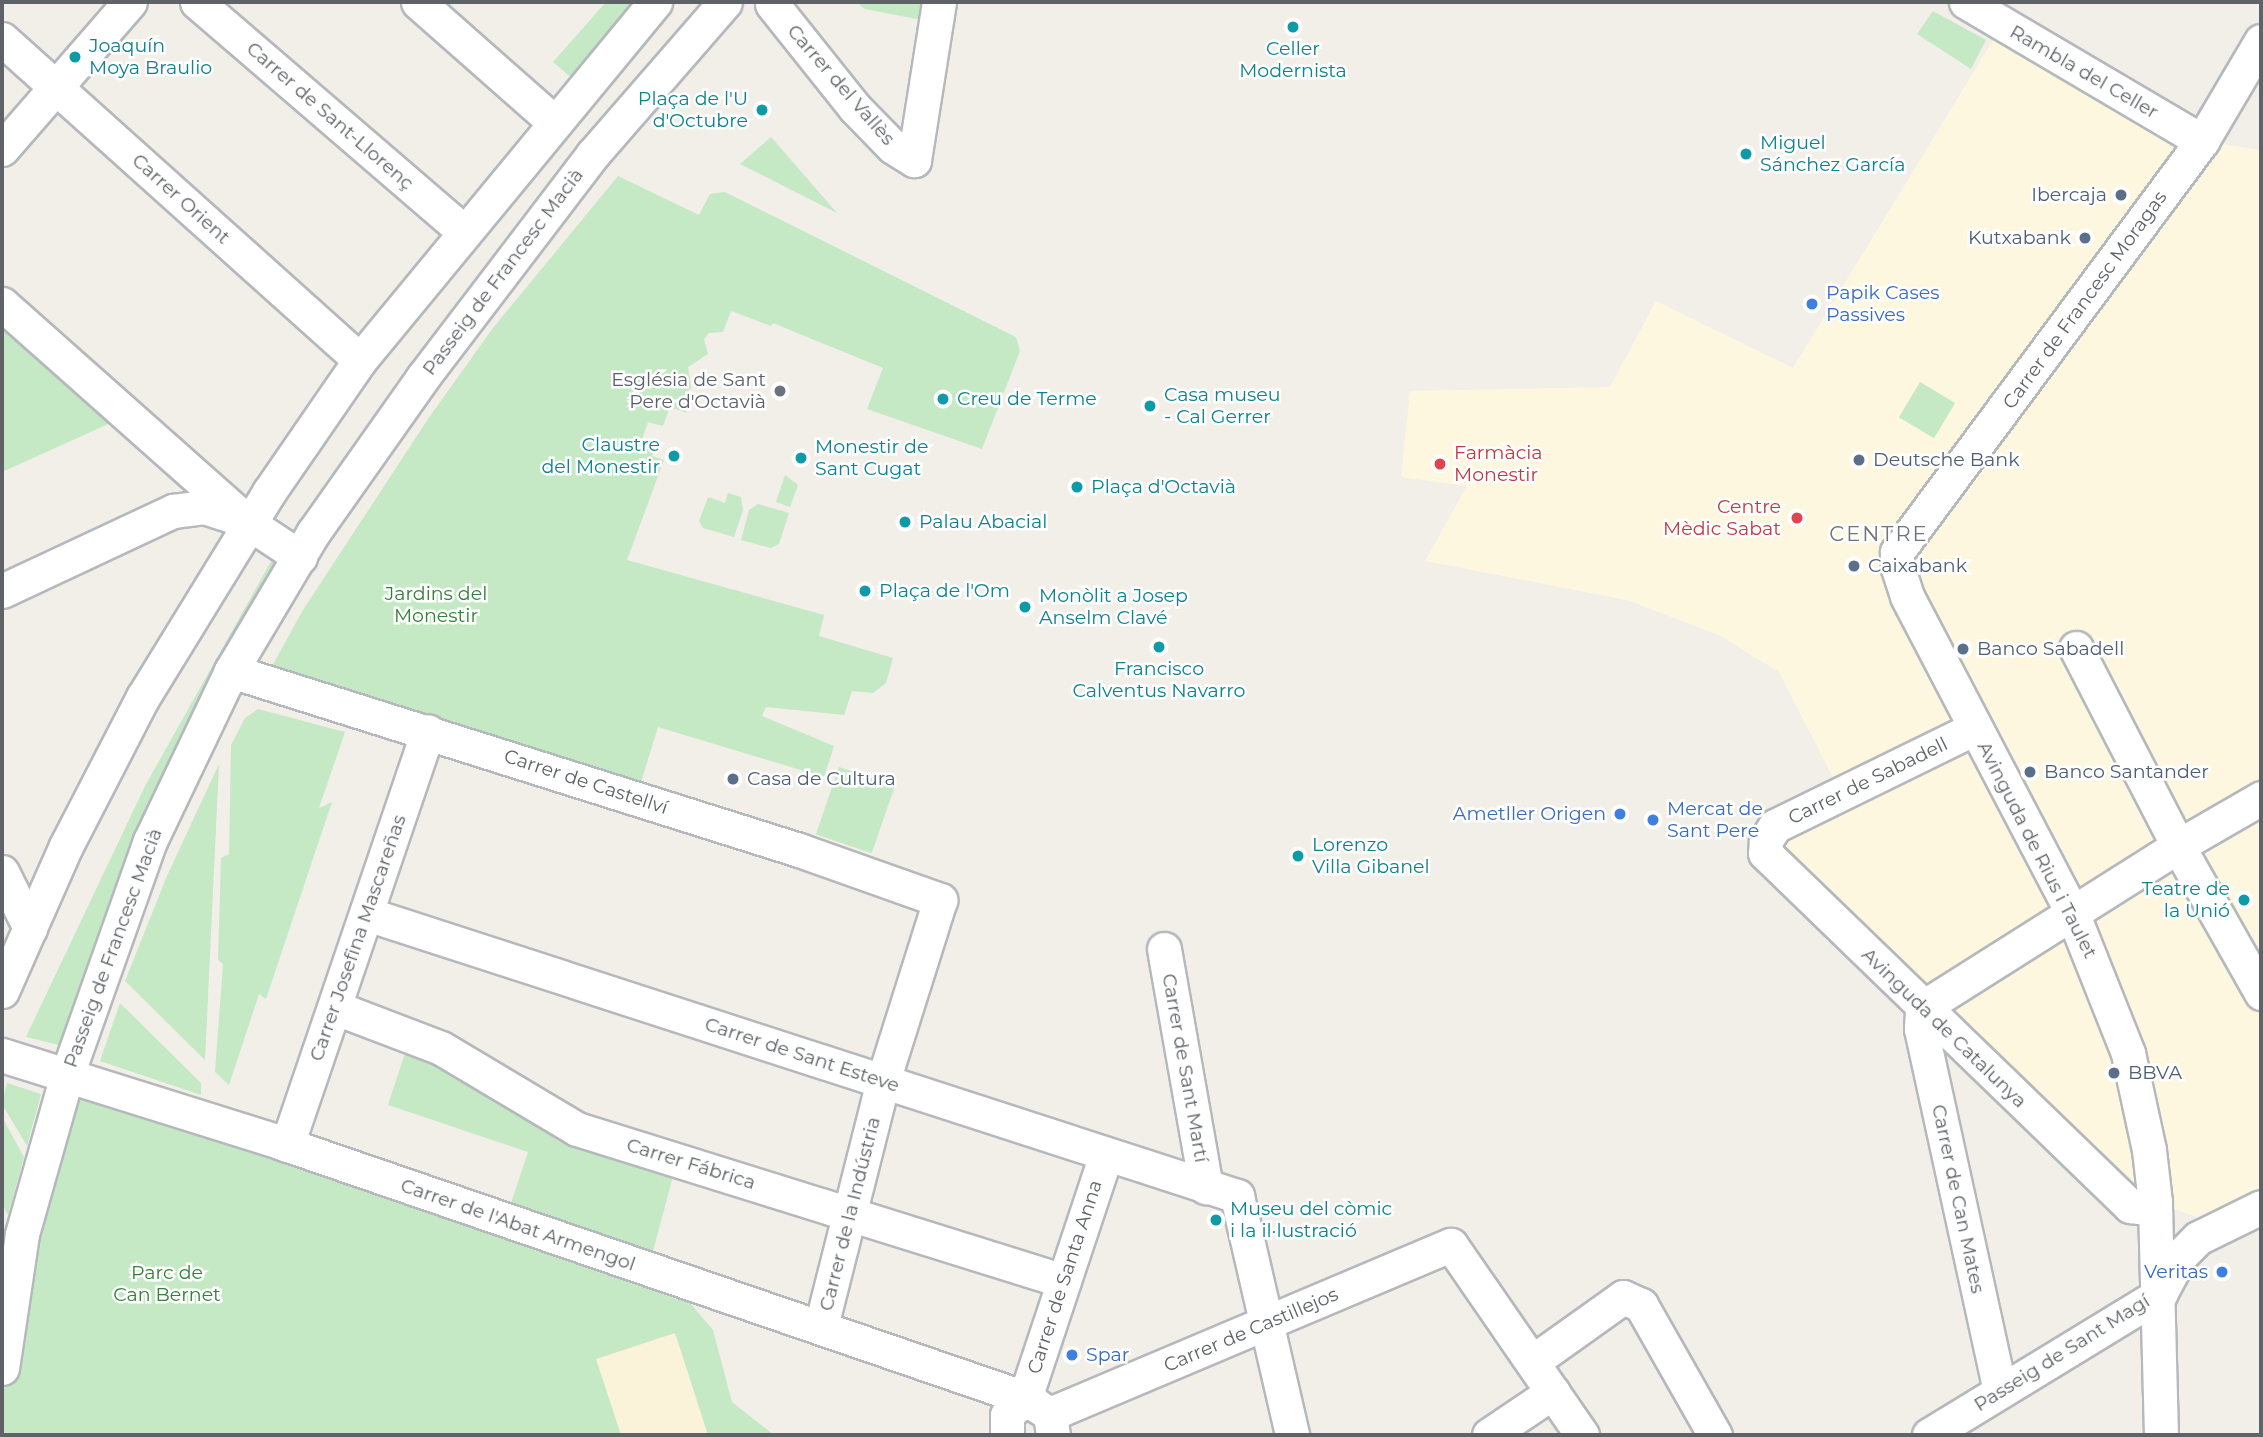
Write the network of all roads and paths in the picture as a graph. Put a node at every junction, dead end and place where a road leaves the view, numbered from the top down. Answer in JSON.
{"nodes":[{"id":1,"x":130,"y":2,"type":"edge"},
{"id":2,"x":197,"y":2,"type":"edge"},
{"id":3,"x":418,"y":2,"type":"edge"},
{"id":4,"x":655,"y":2,"type":"edge"},
{"id":5,"x":725,"y":2,"type":"edge"},
{"id":6,"x":939,"y":2,"type":"edge"},
{"id":7,"x":1966,"y":2,"type":"edge"},
{"id":8,"x":772,"y":4,"type":"dead end"},
{"id":9,"x":2,"y":38,"type":"edge"},
{"id":10,"x":2261,"y":41,"type":"edge"},
{"id":11,"x":57,"y":86,"type":"junction"},
{"id":12,"x":549,"y":117,"type":"junction"},
{"id":13,"x":2202,"y":141,"type":"junction"},
{"id":14,"x":2,"y":149,"type":"edge"},
{"id":15,"x":463,"y":231,"type":"junction"},
{"id":16,"x":2,"y":304,"type":"edge"},
{"id":17,"x":360,"y":360,"type":"junction"},
{"id":18,"x":158,"y":443,"type":"junction"},
{"id":19,"x":173,"y":511,"type":"junction"},
{"id":20,"x":250,"y":524,"type":"junction"},
{"id":21,"x":1897,"y":552,"type":"joint"},
{"id":22,"x":300,"y":557,"type":"junction"},
{"id":23,"x":2,"y":592,"type":"edge"},
{"id":24,"x":2076,"y":648,"type":"dead end"},
{"id":25,"x":231,"y":671,"type":"junction"},
{"id":26,"x":1975,"y":728,"type":"junction"},
{"id":27,"x":428,"y":732,"type":"junction"},
{"id":28,"x":2261,"y":798,"type":"edge"},
{"id":29,"x":1766,"y":840,"type":"joint"},
{"id":30,"x":2178,"y":846,"type":"junction"},
{"id":31,"x":2,"y":872,"type":"edge"},
{"id":32,"x":940,"y":900,"type":"joint"},
{"id":33,"x":2072,"y":912,"type":"junction"},
{"id":34,"x":367,"y":914,"type":"junction"},
{"id":35,"x":30,"y":928,"type":"junction"},
{"id":36,"x":1164,"y":948,"type":"dead end"},
{"id":37,"x":2,"y":991,"type":"edge"},
{"id":38,"x":2261,"y":993,"type":"edge"},
{"id":39,"x":336,"y":1008,"type":"junction"},
{"id":40,"x":1922,"y":1008,"type":"junction"},
{"id":41,"x":2,"y":1055,"type":"edge"},
{"id":42,"x":67,"y":1075,"type":"junction"},
{"id":43,"x":883,"y":1081,"type":"junction"},
{"id":44,"x":287,"y":1145,"type":"junction"},
{"id":45,"x":1105,"y":1157,"type":"junction"},
{"id":46,"x":1222,"y":1191,"type":"junction"},
{"id":47,"x":2261,"y":1207,"type":"edge"},
{"id":48,"x":850,"y":1212,"type":"junction"},
{"id":49,"x":2148,"y":1212,"type":"junction"},
{"id":50,"x":2218,"y":1225,"type":"junction"},
{"id":51,"x":1064,"y":1281,"type":"junction"},
{"id":52,"x":2160,"y":1293,"type":"junction"},
{"id":53,"x":1266,"y":1324,"type":"junction"},
{"id":54,"x":821,"y":1326,"type":"junction"},
{"id":55,"x":1532,"y":1362,"type":"junction"},
{"id":56,"x":2,"y":1368,"type":"edge"},
{"id":57,"x":2000,"y":1391,"type":"junction"},
{"id":58,"x":1553,"y":1392,"type":"junction"},
{"id":59,"x":1044,"y":1420,"type":"edge"},
{"id":60,"x":1007,"y":1435,"type":"edge"},
{"id":61,"x":1292,"y":1435,"type":"edge"},
{"id":62,"x":1489,"y":1435,"type":"edge"},
{"id":63,"x":1582,"y":1435,"type":"edge"},
{"id":64,"x":1715,"y":1435,"type":"edge"},
{"id":65,"x":1929,"y":1435,"type":"edge"},
{"id":66,"x":2161,"y":1435,"type":"edge"}],
"edges":[{"from":1,"to":11,"type":"street"},
{"from":2,"to":15,"type":"street","name":"Carrer de Sant-Llorenç"},
{"from":3,"to":12,"type":"street"},
{"from":4,"to":12,"type":"street"},
{"from":5,"to":22,"type":"street","name":"Passeig de Francesc Macià"},
{"from":6,"to":8,"type":"street","name":"Carrer del Vallès"},
{"from":7,"to":13,"type":"street","name":"Rambla del Celler"},
{"from":9,"to":11,"type":"street","name":"Carrer Orient"},
{"from":10,"to":13,"type":"street","name":"Carrer de Francesc Moragas"},
{"from":11,"to":14,"type":"street"},
{"from":11,"to":17,"type":"street","name":"Carrer Orient"},
{"from":12,"to":15,"type":"street"},
{"from":13,"to":21,"type":"street","name":"Carrer de Francesc Moragas"},
{"from":15,"to":17,"type":"street"},
{"from":16,"to":18,"type":"street"},
{"from":17,"to":20,"type":"street"},
{"from":18,"to":19,"type":"street"},
{"from":18,"to":20,"type":"street"},
{"from":19,"to":20,"type":"street"},
{"from":19,"to":23,"type":"street"},
{"from":20,"to":22,"type":"street"},
{"from":20,"to":35,"type":"street"},
{"from":21,"to":26,"type":"street","name":"Avinguda de Rius i Taulet"},
{"from":22,"to":25,"type":"street","name":"Passeig de Francesc Macià"},
{"from":24,"to":30,"type":"street"},
{"from":25,"to":27,"type":"street","name":"Carrer de Castellví"},
{"from":25,"to":42,"type":"street","name":"Passeig de Francesc Macià"},
{"from":26,"to":29,"type":"street","name":"Carrer de Sabadell"},
{"from":26,"to":33,"type":"street","name":"Avinguda de Rius i Taulet"},
{"from":27,"to":32,"type":"street","name":"Carrer de Castellví"},
{"from":27,"to":34,"type":"street","name":"Carrer Josefina Mascareñas"},
{"from":28,"to":30,"type":"street"},
{"from":29,"to":40,"type":"street","name":"Avinguda de Catalunya"},
{"from":30,"to":33,"type":"street"},
{"from":30,"to":38,"type":"street"},
{"from":31,"to":35,"type":"street"},
{"from":32,"to":43,"type":"street","name":"Carrer de la Indústria"},
{"from":33,"to":40,"type":"street"},
{"from":33,"to":49,"type":"street","name":"Avinguda de Rius i Taulet"},
{"from":34,"to":39,"type":"street","name":"Carrer Josefina Mascareñas"},
{"from":34,"to":43,"type":"street","name":"Carrer de Sant Esteve"},
{"from":35,"to":37,"type":"street"},
{"from":36,"to":46,"type":"street","name":"Carrer de Sant Martí"},
{"from":39,"to":44,"type":"street","name":"Carrer Josefina Mascareñas"},
{"from":39,"to":48,"type":"street","name":"Carrer Fábrica"},
{"from":40,"to":49,"type":"street","name":"Avinguda de Catalunya"},
{"from":40,"to":57,"type":"street","name":"Carrer de Can Mates"},
{"from":41,"to":42,"type":"street","name":"Carrer de l'Abat Armengol"},
{"from":42,"to":44,"type":"street","name":"Carrer de l'Abat Armengol"},
{"from":42,"to":56,"type":"street","name":"Passeig de Francesc Macià"},
{"from":43,"to":45,"type":"street","name":"Carrer de Sant Esteve"},
{"from":43,"to":48,"type":"street","name":"Carrer de la Indústria"},
{"from":44,"to":54,"type":"street","name":"Carrer de l'Abat Armengol"},
{"from":45,"to":46,"type":"street","name":"Carrer de Sant Esteve"},
{"from":45,"to":51,"type":"street","name":"Carrer de Santa Anna"},
{"from":46,"to":53,"type":"street","name":"Carrer de Sant Martí"},
{"from":47,"to":50,"type":"street"},
{"from":48,"to":51,"type":"street","name":"Carrer Fábrica"},
{"from":48,"to":54,"type":"street","name":"Carrer de la Indústria"},
{"from":49,"to":50,"type":"street"},
{"from":49,"to":52,"type":"street","name":"Avinguda de Rius i Taulet"},
{"from":50,"to":52,"type":"street"},
{"from":51,"to":59,"type":"street","name":"Carrer de Santa Anna"},
{"from":52,"to":57,"type":"street","name":"Passeig de Sant Magí"},
{"from":52,"to":66,"type":"street","name":"Avinguda de Rius i Taulet"},
{"from":53,"to":55,"type":"street","name":"Carrer de Castillejos"},
{"from":53,"to":59,"type":"street","name":"Carrer de Castillejos"},
{"from":53,"to":61,"type":"street","name":"Carrer de Sant Martí"},
{"from":54,"to":59,"type":"street","name":"Carrer de l'Abat Armengol"},
{"from":55,"to":58,"type":"street"},
{"from":55,"to":64,"type":"street"},
{"from":57,"to":65,"type":"street","name":"Passeig de Sant Magí"},
{"from":58,"to":62,"type":"street"},
{"from":58,"to":63,"type":"street"},
{"from":59,"to":60,"type":"street","name":"Carrer de Castillejos"}]}
